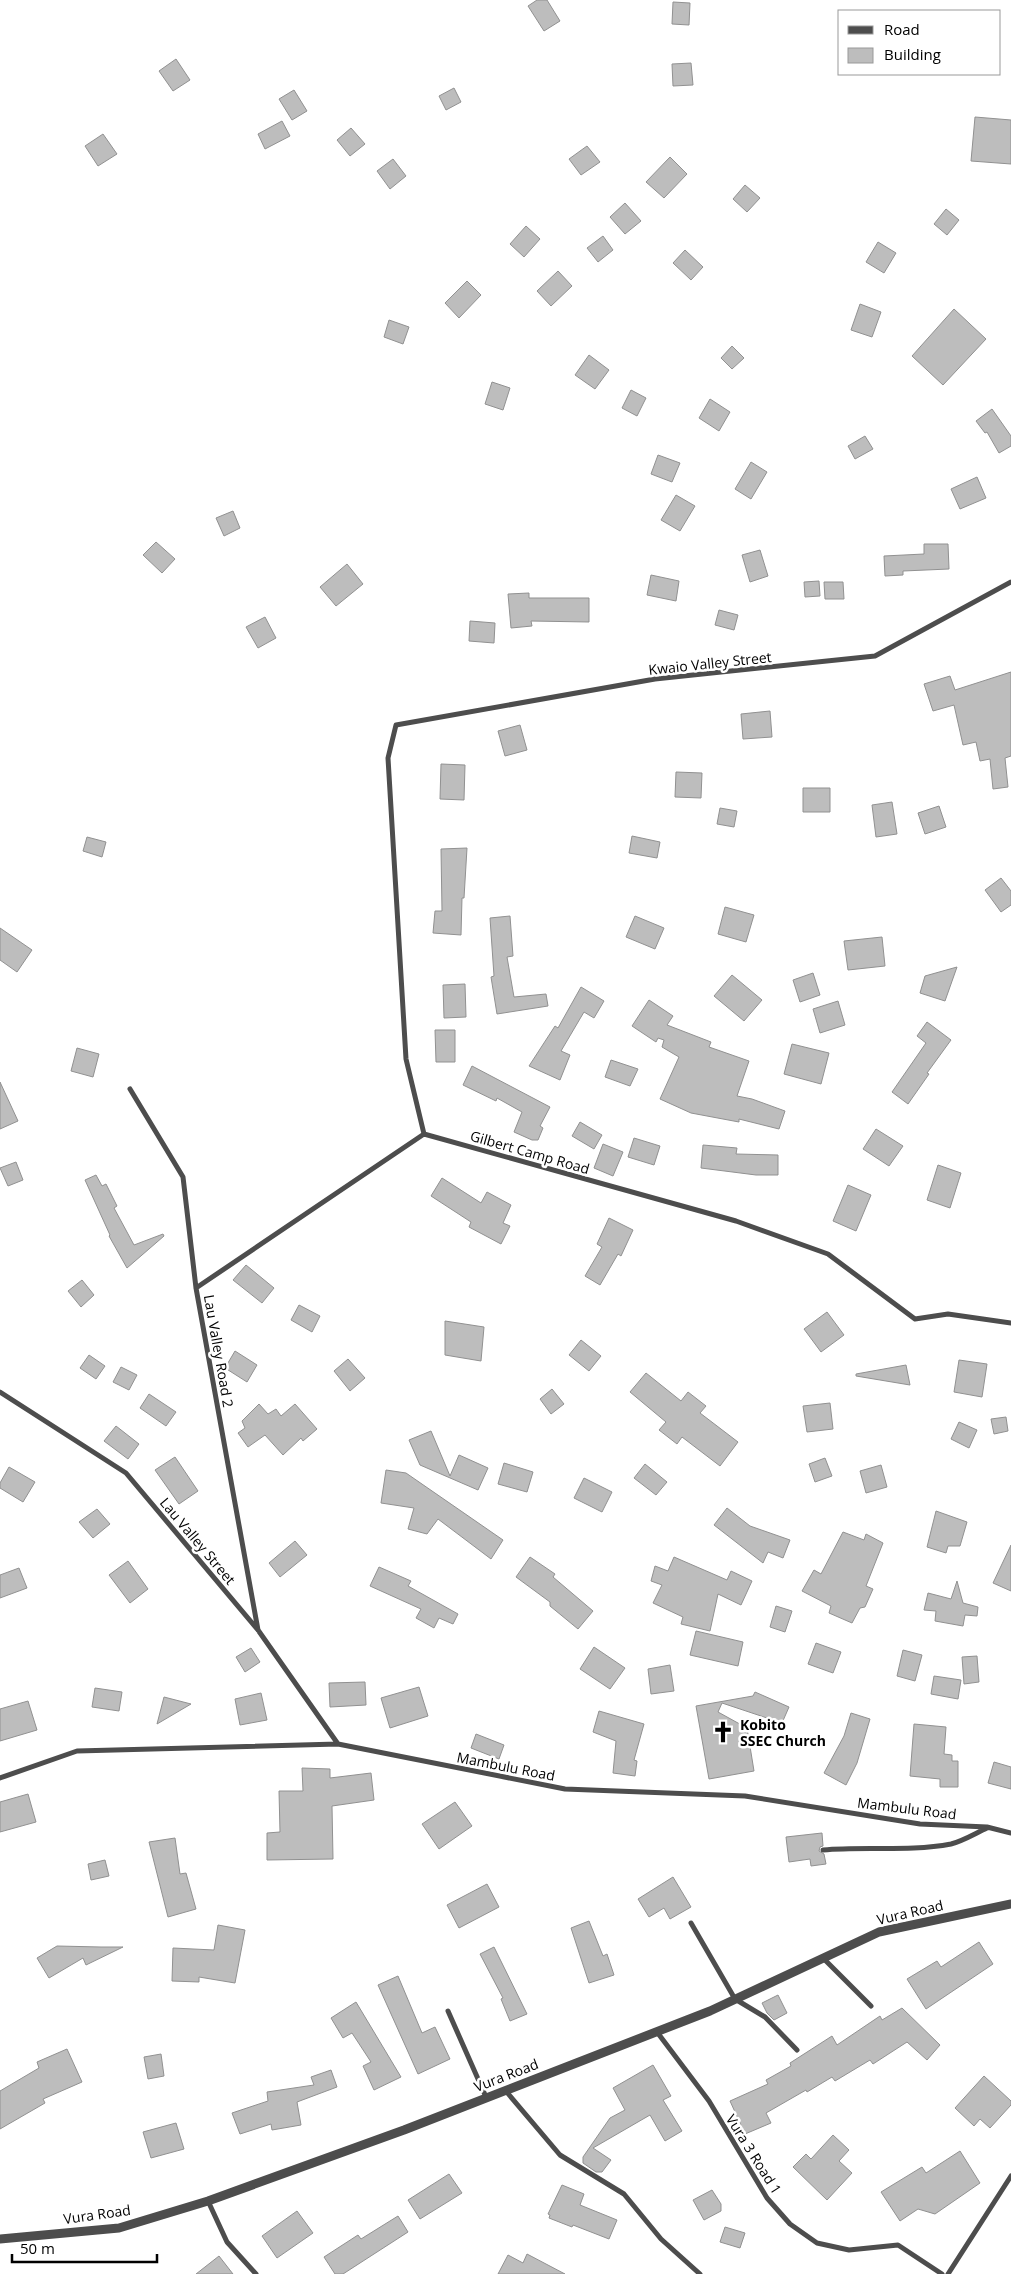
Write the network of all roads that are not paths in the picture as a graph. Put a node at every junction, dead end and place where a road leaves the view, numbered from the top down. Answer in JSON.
{"nodes":[{"id":1,"x":1011,"y":582,"type":"edge"},
{"id":2,"x":130,"y":1089,"type":"dead end"},
{"id":3,"x":424,"y":1134,"type":"junction"},
{"id":4,"x":196,"y":1288,"type":"junction"},
{"id":5,"x":1011,"y":1323,"type":"edge"},
{"id":6,"x":0,"y":1392,"type":"edge"},
{"id":7,"x":258,"y":1630,"type":"junction"},
{"id":8,"x":338,"y":1744,"type":"junction"},
{"id":9,"x":0,"y":1778,"type":"edge"},
{"id":10,"x":987,"y":1828,"type":"junction"},
{"id":11,"x":1011,"y":1833,"type":"edge"},
{"id":12,"x":822,"y":1850,"type":"dead end"},
{"id":13,"x":1011,"y":1904,"type":"edge"},
{"id":14,"x":691,"y":1924,"type":"dead end"},
{"id":15,"x":823,"y":1958,"type":"junction"},
{"id":16,"x":735,"y":1999,"type":"junction"},
{"id":17,"x":871,"y":2006,"type":"dead end"},
{"id":18,"x":448,"y":2010,"type":"dead end"},
{"id":19,"x":656,"y":2031,"type":"junction"},
{"id":20,"x":797,"y":2050,"type":"dead end"},
{"id":21,"x":505,"y":2090,"type":"junction"},
{"id":22,"x":486,"y":2098,"type":"junction"},
{"id":23,"x":1011,"y":2176,"type":"edge"},
{"id":24,"x":208,"y":2201,"type":"junction"},
{"id":25,"x":0,"y":2239,"type":"edge"},
{"id":26,"x":256,"y":2274,"type":"edge"},
{"id":27,"x":700,"y":2274,"type":"edge"},
{"id":28,"x":942,"y":2274,"type":"edge"},
{"id":29,"x":948,"y":2274,"type":"edge"}],
"edges":[{"from":1,"to":3,"type":"street","name":"Kwaio Valley Street"},
{"from":2,"to":4,"type":"street"},
{"from":3,"to":4,"type":"street","name":"Lau Valley Road 2"},
{"from":3,"to":5,"type":"street","name":"Gilbert Camp Road"},
{"from":4,"to":7,"type":"street","name":"Lau Valley Road 2"},
{"from":6,"to":7,"type":"street","name":"Lau Valley Street"},
{"from":7,"to":8,"type":"street","name":"Lau Valley Street"},
{"from":8,"to":9,"type":"street","name":"Mambulu Road"},
{"from":8,"to":10,"type":"street","name":"Mambulu Road"},
{"from":10,"to":11,"type":"street","name":"Mambulu Road"},
{"from":10,"to":12,"type":"street"},
{"from":13,"to":15,"type":"street","name":"Vura Road"},
{"from":14,"to":16,"type":"street"},
{"from":15,"to":16,"type":"street","name":"Vura Road"},
{"from":15,"to":17,"type":"street"},
{"from":16,"to":19,"type":"street","name":"Vura Road"},
{"from":16,"to":20,"type":"street"},
{"from":18,"to":22,"type":"street"},
{"from":19,"to":21,"type":"street","name":"Vura Road"},
{"from":19,"to":28,"type":"street","name":"Vura 3 Road 1"},
{"from":21,"to":22,"type":"street","name":"Vura Road"},
{"from":21,"to":27,"type":"street"},
{"from":22,"to":24,"type":"street","name":"Vura Road"},
{"from":23,"to":29,"type":"street"},
{"from":24,"to":25,"type":"street","name":"Vura Road"},
{"from":24,"to":26,"type":"street"}]}
